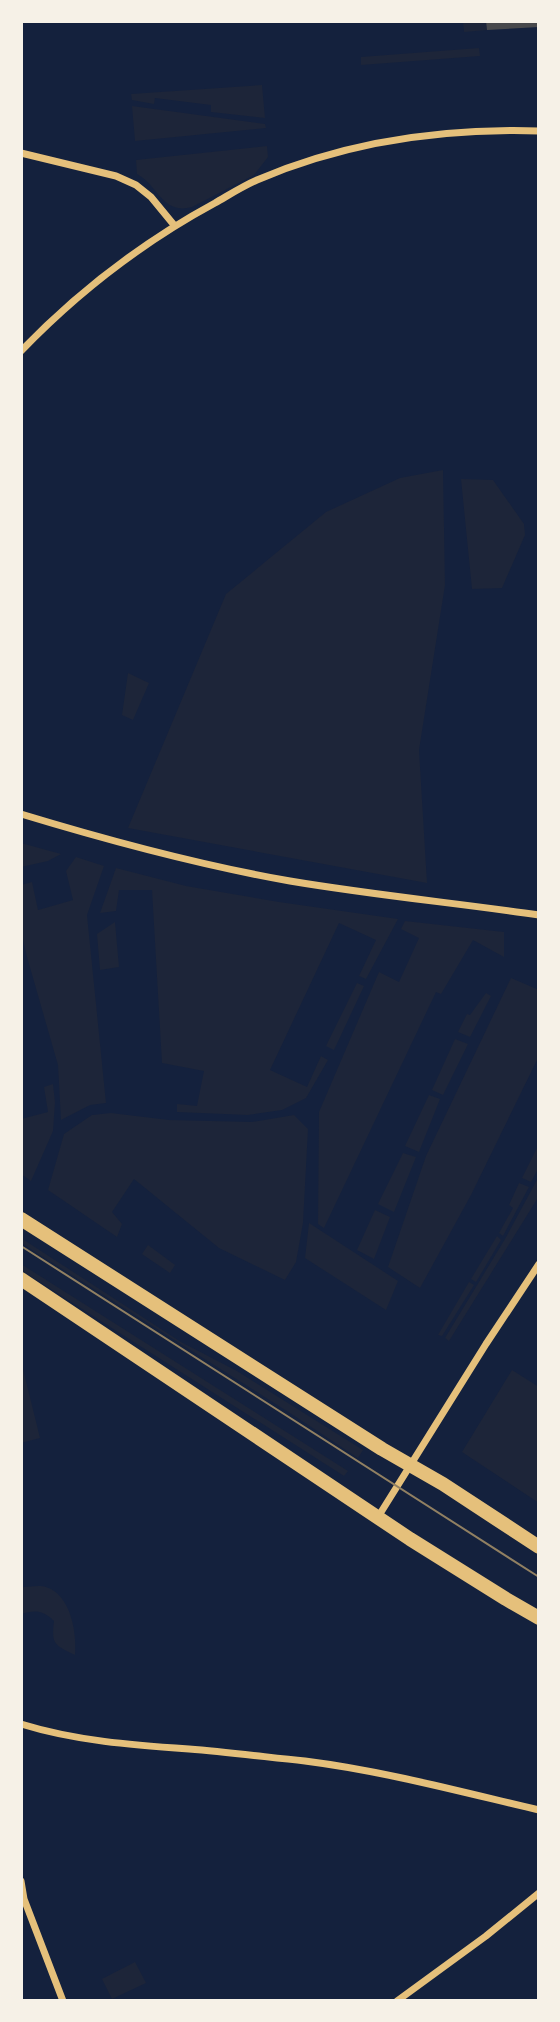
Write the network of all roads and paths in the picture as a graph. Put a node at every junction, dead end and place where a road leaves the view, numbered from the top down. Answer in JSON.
{"nodes":[{"id":1,"x":539,"y":131,"type":"edge"},
{"id":2,"x":21,"y":153,"type":"edge"},
{"id":3,"x":174,"y":225,"type":"junction"},
{"id":4,"x":21,"y":351,"type":"edge"},
{"id":5,"x":21,"y":814,"type":"edge"},
{"id":6,"x":539,"y":915,"type":"edge"},
{"id":7,"x":21,"y":1219,"type":"edge"},
{"id":8,"x":539,"y":1264,"type":"edge"},
{"id":9,"x":21,"y":1279,"type":"edge"},
{"id":10,"x":409,"y":1464,"type":"junction"},
{"id":11,"x":377,"y":1517,"type":"junction"},
{"id":12,"x":539,"y":1547,"type":"edge"},
{"id":13,"x":539,"y":1618,"type":"edge"},
{"id":14,"x":21,"y":1724,"type":"edge"},
{"id":15,"x":539,"y":1810,"type":"edge"},
{"id":16,"x":21,"y":1881,"type":"edge"},
{"id":17,"x":539,"y":1894,"type":"edge"},
{"id":18,"x":22,"y":1899,"type":"edge"},
{"id":19,"x":62,"y":2001,"type":"edge"},
{"id":20,"x":397,"y":2001,"type":"edge"}],
"edges":[{"from":1,"to":3,"type":"street"},
{"from":2,"to":3,"type":"street"},
{"from":3,"to":4,"type":"street"},
{"from":5,"to":6,"type":"street"},
{"from":7,"to":10,"type":"main road"},
{"from":8,"to":10,"type":"street"},
{"from":9,"to":11,"type":"main road"},
{"from":10,"to":11,"type":"street"},
{"from":10,"to":12,"type":"main road"},
{"from":11,"to":13,"type":"main road"},
{"from":14,"to":15,"type":"street"},
{"from":16,"to":18,"type":"street"},
{"from":17,"to":20,"type":"street"},
{"from":18,"to":19,"type":"street"}]}
